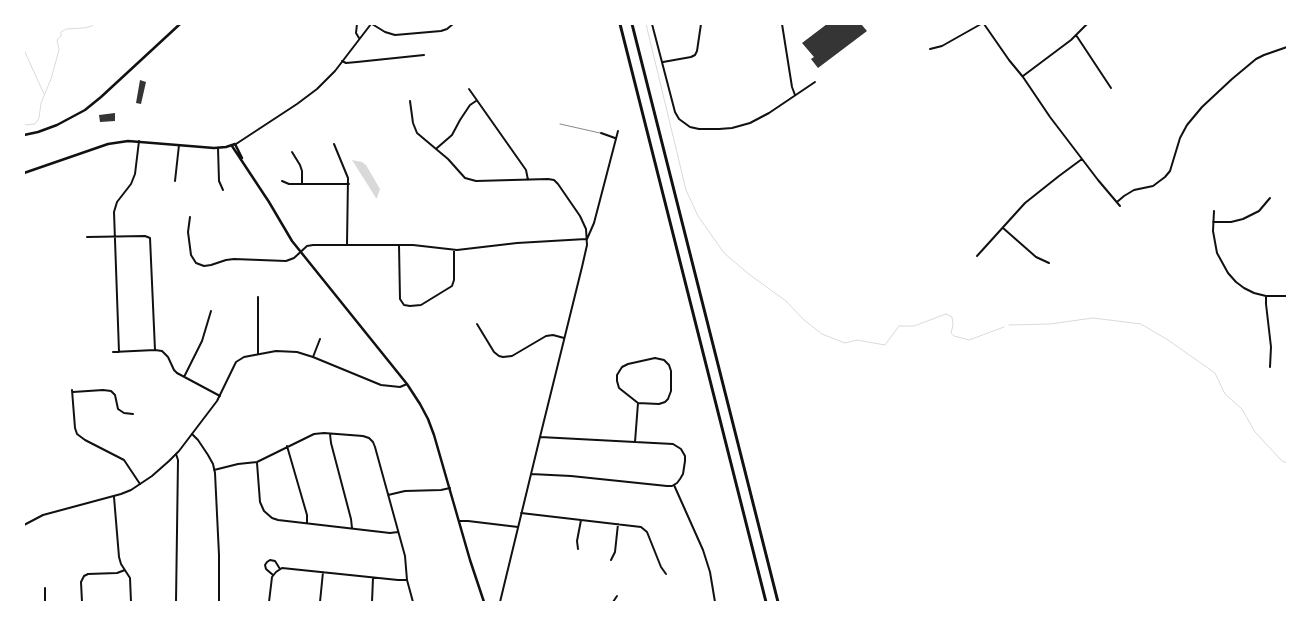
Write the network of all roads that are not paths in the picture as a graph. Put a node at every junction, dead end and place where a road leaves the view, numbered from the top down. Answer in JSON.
{"nodes":[{"id":1,"x":180,"y":24,"type":"edge"},
{"id":2,"x":357,"y":24,"type":"edge"},
{"id":3,"x":372,"y":24,"type":"edge"},
{"id":4,"x":453,"y":24,"type":"edge"},
{"id":5,"x":620,"y":24,"type":"edge"},
{"id":6,"x":632,"y":24,"type":"edge"},
{"id":7,"x":652,"y":24,"type":"edge"},
{"id":8,"x":701,"y":24,"type":"edge"},
{"id":9,"x":782,"y":24,"type":"edge"},
{"id":10,"x":982,"y":24,"type":"edge"},
{"id":11,"x":1087,"y":24,"type":"edge"},
{"id":12,"x":1076,"y":35,"type":"junction"},
{"id":13,"x":359,"y":38,"type":"junction"},
{"id":14,"x":1287,"y":47,"type":"edge"},
{"id":15,"x":930,"y":49,"type":"dead end"},
{"id":16,"x":424,"y":54,"type":"dead end"},
{"id":17,"x":342,"y":61,"type":"junction"},
{"id":18,"x":662,"y":62,"type":"junction"},
{"id":19,"x":1022,"y":76,"type":"junction"},
{"id":20,"x":815,"y":82,"type":"dead end"},
{"id":21,"x":1111,"y":88,"type":"dead end"},
{"id":22,"x":468,"y":89,"type":"dead end"},
{"id":23,"x":795,"y":96,"type":"junction"},
{"id":24,"x":476,"y":100,"type":"junction"},
{"id":25,"x":410,"y":102,"type":"dead end"},
{"id":26,"x":560,"y":124,"type":"dead end"},
{"id":27,"x":618,"y":131,"type":"dead end"},
{"id":28,"x":601,"y":133,"type":"joint"},
{"id":29,"x":24,"y":135,"type":"edge"},
{"id":30,"x":616,"y":138,"type":"junction"},
{"id":31,"x":139,"y":141,"type":"junction"},
{"id":32,"x":334,"y":144,"type":"dead end"},
{"id":33,"x":179,"y":145,"type":"junction"},
{"id":34,"x":234,"y":145,"type":"junction"},
{"id":35,"x":218,"y":148,"type":"junction"},
{"id":36,"x":436,"y":149,"type":"junction"},
{"id":37,"x":292,"y":152,"type":"dead end"},
{"id":38,"x":1082,"y":159,"type":"junction"},
{"id":39,"x":24,"y":171,"type":"edge"},
{"id":40,"x":528,"y":180,"type":"junction"},
{"id":41,"x":282,"y":181,"type":"dead end"},
{"id":42,"x":175,"y":182,"type":"dead end"},
{"id":43,"x":302,"y":184,"type":"junction"},
{"id":44,"x":349,"y":184,"type":"junction"},
{"id":45,"x":223,"y":190,"type":"dead end"},
{"id":46,"x":1270,"y":198,"type":"dead end"},
{"id":47,"x":1116,"y":202,"type":"junction"},
{"id":48,"x":1120,"y":206,"type":"dead end"},
{"id":49,"x":1214,"y":211,"type":"dead end"},
{"id":50,"x":190,"y":217,"type":"dead end"},
{"id":51,"x":1213,"y":222,"type":"junction"},
{"id":52,"x":1003,"y":228,"type":"junction"},
{"id":53,"x":87,"y":237,"type":"dead end"},
{"id":54,"x":115,"y":237,"type":"junction"},
{"id":55,"x":587,"y":239,"type":"junction"},
{"id":56,"x":348,"y":245,"type":"junction"},
{"id":57,"x":399,"y":245,"type":"junction"},
{"id":58,"x":454,"y":250,"type":"junction"},
{"id":59,"x":300,"y":252,"type":"junction"},
{"id":60,"x":977,"y":256,"type":"dead end"},
{"id":61,"x":1049,"y":263,"type":"dead end"},
{"id":62,"x":1266,"y":296,"type":"junction"},
{"id":63,"x":1287,"y":296,"type":"edge"},
{"id":64,"x":258,"y":297,"type":"dead end"},
{"id":65,"x":211,"y":311,"type":"dead end"},
{"id":66,"x":477,"y":324,"type":"dead end"},
{"id":67,"x":564,"y":338,"type":"junction"},
{"id":68,"x":320,"y":339,"type":"dead end"},
{"id":69,"x":155,"y":350,"type":"junction"},
{"id":70,"x":113,"y":352,"type":"dead end"},
{"id":71,"x":119,"y":352,"type":"junction"},
{"id":72,"x":258,"y":354,"type":"junction"},
{"id":73,"x":313,"y":357,"type":"junction"},
{"id":74,"x":1270,"y":367,"type":"dead end"},
{"id":75,"x":184,"y":377,"type":"junction"},
{"id":76,"x":407,"y":384,"type":"junction"},
{"id":77,"x":220,"y":396,"type":"junction"},
{"id":78,"x":638,"y":403,"type":"junction"},
{"id":79,"x":133,"y":414,"type":"dead end"},
{"id":80,"x":192,"y":434,"type":"junction"},
{"id":81,"x":330,"y":434,"type":"junction"},
{"id":82,"x":540,"y":437,"type":"junction"},
{"id":83,"x":635,"y":442,"type":"junction"},
{"id":84,"x":287,"y":446,"type":"junction"},
{"id":85,"x":176,"y":454,"type":"junction"},
{"id":86,"x":256,"y":462,"type":"junction"},
{"id":87,"x":214,"y":470,"type":"junction"},
{"id":88,"x":531,"y":474,"type":"junction"},
{"id":89,"x":140,"y":484,"type":"junction"},
{"id":90,"x":674,"y":485,"type":"junction"},
{"id":91,"x":450,"y":488,"type":"junction"},
{"id":92,"x":388,"y":494,"type":"junction"},
{"id":93,"x":114,"y":497,"type":"junction"},
{"id":94,"x":521,"y":513,"type":"junction"},
{"id":95,"x":581,"y":520,"type":"junction"},
{"id":96,"x":459,"y":522,"type":"junction"},
{"id":97,"x":307,"y":523,"type":"junction"},
{"id":98,"x":618,"y":524,"type":"junction"},
{"id":99,"x":24,"y":525,"type":"edge"},
{"id":100,"x":518,"y":527,"type":"junction"},
{"id":101,"x":352,"y":528,"type":"junction"},
{"id":102,"x":398,"y":532,"type":"junction"},
{"id":103,"x":578,"y":549,"type":"dead end"},
{"id":104,"x":611,"y":560,"type":"dead end"},
{"id":105,"x":280,"y":569,"type":"junction"},
{"id":106,"x":125,"y":570,"type":"junction"},
{"id":107,"x":323,"y":572,"type":"junction"},
{"id":108,"x":666,"y":574,"type":"dead end"},
{"id":109,"x":273,"y":575,"type":"junction"},
{"id":110,"x":373,"y":578,"type":"junction"},
{"id":111,"x":407,"y":580,"type":"junction"},
{"id":112,"x":45,"y":588,"type":"dead end"},
{"id":113,"x":617,"y":596,"type":"dead end"},
{"id":114,"x":46,"y":602,"type":"edge"},
{"id":115,"x":82,"y":602,"type":"edge"},
{"id":116,"x":131,"y":602,"type":"edge"},
{"id":117,"x":176,"y":602,"type":"edge"},
{"id":118,"x":219,"y":602,"type":"edge"},
{"id":119,"x":269,"y":602,"type":"edge"},
{"id":120,"x":320,"y":602,"type":"edge"},
{"id":121,"x":372,"y":602,"type":"edge"},
{"id":122,"x":413,"y":602,"type":"edge"},
{"id":123,"x":484,"y":602,"type":"edge"},
{"id":124,"x":500,"y":602,"type":"edge"},
{"id":125,"x":613,"y":602,"type":"edge"},
{"id":126,"x":715,"y":602,"type":"edge"},
{"id":127,"x":766,"y":602,"type":"edge"},
{"id":128,"x":778,"y":602,"type":"edge"}],
"edges":[{"from":1,"to":29,"type":"main road"},
{"from":2,"to":13,"type":"street"},
{"from":3,"to":4,"type":"street"},
{"from":3,"to":13,"type":"street"},
{"from":5,"to":127,"type":"highway"},
{"from":6,"to":128,"type":"highway"},
{"from":7,"to":18,"type":"street"},
{"from":8,"to":18,"type":"street"},
{"from":9,"to":23,"type":"street"},
{"from":10,"to":15,"type":"street"},
{"from":10,"to":19,"type":"street"},
{"from":11,"to":12,"type":"street"},
{"from":12,"to":19,"type":"street"},
{"from":12,"to":21,"type":"street"},
{"from":13,"to":17,"type":"street"},
{"from":14,"to":47,"type":"street"},
{"from":16,"to":17,"type":"street"},
{"from":17,"to":34,"type":"street"},
{"from":18,"to":23,"type":"street"},
{"from":19,"to":38,"type":"street"},
{"from":20,"to":23,"type":"street"},
{"from":22,"to":24,"type":"street"},
{"from":24,"to":36,"type":"street"},
{"from":24,"to":40,"type":"street"},
{"from":25,"to":36,"type":"street"},
{"from":26,"to":28,"type":"lane"},
{"from":27,"to":30,"type":"street"},
{"from":28,"to":30,"type":"street"},
{"from":30,"to":55,"type":"street"},
{"from":31,"to":33,"type":"main road"},
{"from":31,"to":39,"type":"main road"},
{"from":31,"to":54,"type":"street"},
{"from":32,"to":44,"type":"street"},
{"from":33,"to":35,"type":"main road"},
{"from":33,"to":42,"type":"street"},
{"from":34,"to":35,"type":"main road"},
{"from":34,"to":59,"type":"main road"},
{"from":35,"to":45,"type":"street"},
{"from":36,"to":40,"type":"street"},
{"from":37,"to":43,"type":"street"},
{"from":38,"to":47,"type":"street"},
{"from":38,"to":52,"type":"street"},
{"from":40,"to":55,"type":"street"},
{"from":41,"to":43,"type":"street"},
{"from":43,"to":44,"type":"street"},
{"from":44,"to":56,"type":"street"},
{"from":46,"to":51,"type":"street"},
{"from":47,"to":48,"type":"street"},
{"from":49,"to":51,"type":"street"},
{"from":50,"to":59,"type":"street"},
{"from":51,"to":62,"type":"street"},
{"from":52,"to":60,"type":"street"},
{"from":52,"to":61,"type":"street"},
{"from":53,"to":54,"type":"street"},
{"from":54,"to":69,"type":"street"},
{"from":54,"to":71,"type":"street"},
{"from":55,"to":58,"type":"street"},
{"from":55,"to":67,"type":"street"},
{"from":56,"to":57,"type":"street"},
{"from":56,"to":59,"type":"street"},
{"from":57,"to":58,"type":"street"},
{"from":57,"to":58,"type":"street"},
{"from":59,"to":76,"type":"main road"},
{"from":62,"to":63,"type":"street"},
{"from":62,"to":74,"type":"street"},
{"from":64,"to":72,"type":"street"},
{"from":65,"to":75,"type":"street"},
{"from":66,"to":67,"type":"street"},
{"from":67,"to":82,"type":"street"},
{"from":68,"to":73,"type":"street"},
{"from":69,"to":71,"type":"street"},
{"from":69,"to":75,"type":"street"},
{"from":70,"to":71,"type":"street"},
{"from":72,"to":73,"type":"street"},
{"from":72,"to":77,"type":"street"},
{"from":73,"to":76,"type":"street"},
{"from":75,"to":77,"type":"street"},
{"from":76,"to":91,"type":"main road"},
{"from":77,"to":80,"type":"street"},
{"from":78,"to":78,"type":"street"},
{"from":78,"to":83,"type":"street"},
{"from":79,"to":89,"type":"street"},
{"from":80,"to":85,"type":"street"},
{"from":80,"to":87,"type":"street"},
{"from":81,"to":84,"type":"street"},
{"from":81,"to":92,"type":"street"},
{"from":81,"to":101,"type":"street"},
{"from":82,"to":83,"type":"street"},
{"from":82,"to":88,"type":"street"},
{"from":83,"to":90,"type":"street"},
{"from":84,"to":86,"type":"street"},
{"from":84,"to":97,"type":"street"},
{"from":85,"to":89,"type":"street"},
{"from":85,"to":117,"type":"street"},
{"from":86,"to":87,"type":"street"},
{"from":86,"to":97,"type":"street"},
{"from":87,"to":118,"type":"street"},
{"from":88,"to":90,"type":"street"},
{"from":88,"to":94,"type":"street"},
{"from":89,"to":93,"type":"street"},
{"from":90,"to":126,"type":"street"},
{"from":91,"to":92,"type":"street"},
{"from":91,"to":96,"type":"main road"},
{"from":92,"to":102,"type":"street"},
{"from":93,"to":99,"type":"street"},
{"from":93,"to":106,"type":"street"},
{"from":94,"to":95,"type":"street"},
{"from":94,"to":100,"type":"street"},
{"from":95,"to":98,"type":"street"},
{"from":95,"to":103,"type":"street"},
{"from":96,"to":100,"type":"street"},
{"from":96,"to":123,"type":"main road"},
{"from":97,"to":101,"type":"street"},
{"from":98,"to":104,"type":"street"},
{"from":98,"to":108,"type":"street"},
{"from":100,"to":124,"type":"street"},
{"from":101,"to":102,"type":"street"},
{"from":102,"to":111,"type":"street"},
{"from":105,"to":107,"type":"street"},
{"from":105,"to":109,"type":"street"},
{"from":105,"to":109,"type":"street"},
{"from":106,"to":115,"type":"street"},
{"from":106,"to":116,"type":"street"},
{"from":107,"to":110,"type":"street"},
{"from":107,"to":120,"type":"street"},
{"from":109,"to":119,"type":"street"},
{"from":110,"to":111,"type":"street"},
{"from":110,"to":121,"type":"street"},
{"from":111,"to":122,"type":"street"},
{"from":112,"to":114,"type":"street"},
{"from":113,"to":125,"type":"street"}]}
